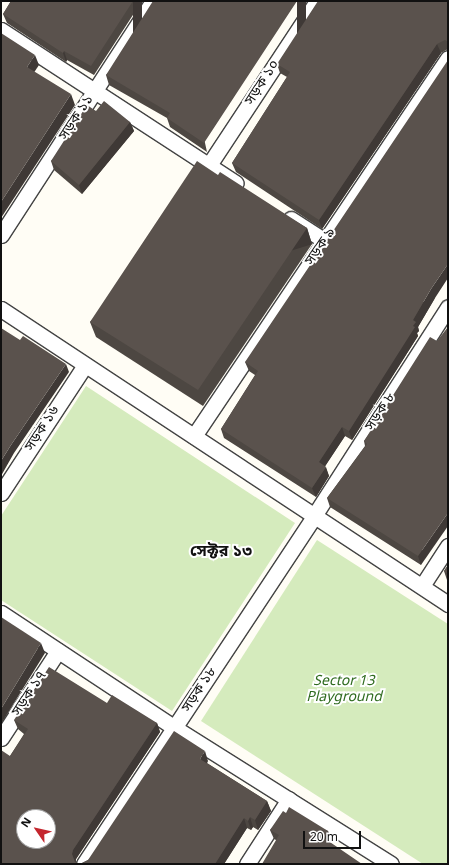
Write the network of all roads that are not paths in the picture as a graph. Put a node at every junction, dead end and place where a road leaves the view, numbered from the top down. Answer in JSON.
{"nodes":[{"id":1,"x":153,"y":1,"type":"edge"},
{"id":2,"x":317,"y":1,"type":"edge"},
{"id":3,"x":1,"y":30,"type":"edge"},
{"id":4,"x":448,"y":58,"type":"edge"},
{"id":5,"x":95,"y":91,"type":"junction"},
{"id":6,"x":209,"y":165,"type":"junction"},
{"id":7,"x":248,"y":190,"type":"edge"},
{"id":8,"x":280,"y":212,"type":"edge"},
{"id":9,"x":1,"y":236,"type":"edge"},
{"id":10,"x":325,"y":241,"type":"junction"},
{"id":11,"x":448,"y":307,"type":"edge"},
{"id":12,"x":1,"y":309,"type":"edge"},
{"id":13,"x":85,"y":365,"type":"junction"},
{"id":14,"x":194,"y":436,"type":"junction"},
{"id":15,"x":1,"y":493,"type":"edge"},
{"id":16,"x":314,"y":516,"type":"junction"},
{"id":17,"x":448,"y":546,"type":"edge"},
{"id":18,"x":422,"y":586,"type":"junction"},
{"id":19,"x":448,"y":604,"type":"edge"},
{"id":20,"x":1,"y":613,"type":"edge"},
{"id":21,"x":58,"y":651,"type":"junction"},
{"id":22,"x":175,"y":728,"type":"junction"},
{"id":23,"x":1,"y":738,"type":"edge"},
{"id":24,"x":289,"y":799,"type":"junction"},
{"id":25,"x":84,"y":864,"type":"edge"},
{"id":26,"x":247,"y":864,"type":"edge"},
{"id":27,"x":391,"y":864,"type":"edge"}],
"edges":[{"from":1,"to":5,"type":"street","name":"সড়ক ১১"},
{"from":2,"to":6,"type":"street","name":"সড়ক ১০"},
{"from":3,"to":5,"type":"street"},
{"from":4,"to":10,"type":"street","name":"সড়ক ৯"},
{"from":5,"to":6,"type":"street"},
{"from":5,"to":9,"type":"street","name":"সড়ক ১১"},
{"from":6,"to":7,"type":"street"},
{"from":8,"to":10,"type":"street"},
{"from":10,"to":14,"type":"street","name":"সড়ক ৯"},
{"from":11,"to":16,"type":"street","name":"সড়ক ৮"},
{"from":12,"to":13,"type":"street"},
{"from":13,"to":14,"type":"street"},
{"from":13,"to":15,"type":"street","name":"সড়ক ১৬"},
{"from":14,"to":16,"type":"street"},
{"from":16,"to":18,"type":"street"},
{"from":16,"to":22,"type":"street","name":"সড়ক ১৮"},
{"from":17,"to":18,"type":"street"},
{"from":18,"to":19,"type":"street"},
{"from":20,"to":21,"type":"street"},
{"from":21,"to":22,"type":"street"},
{"from":21,"to":23,"type":"street","name":"সড়ক ১৭"},
{"from":22,"to":24,"type":"street"},
{"from":22,"to":25,"type":"street","name":"সড়ক ১৮"},
{"from":24,"to":26,"type":"street"},
{"from":24,"to":27,"type":"street"}]}
